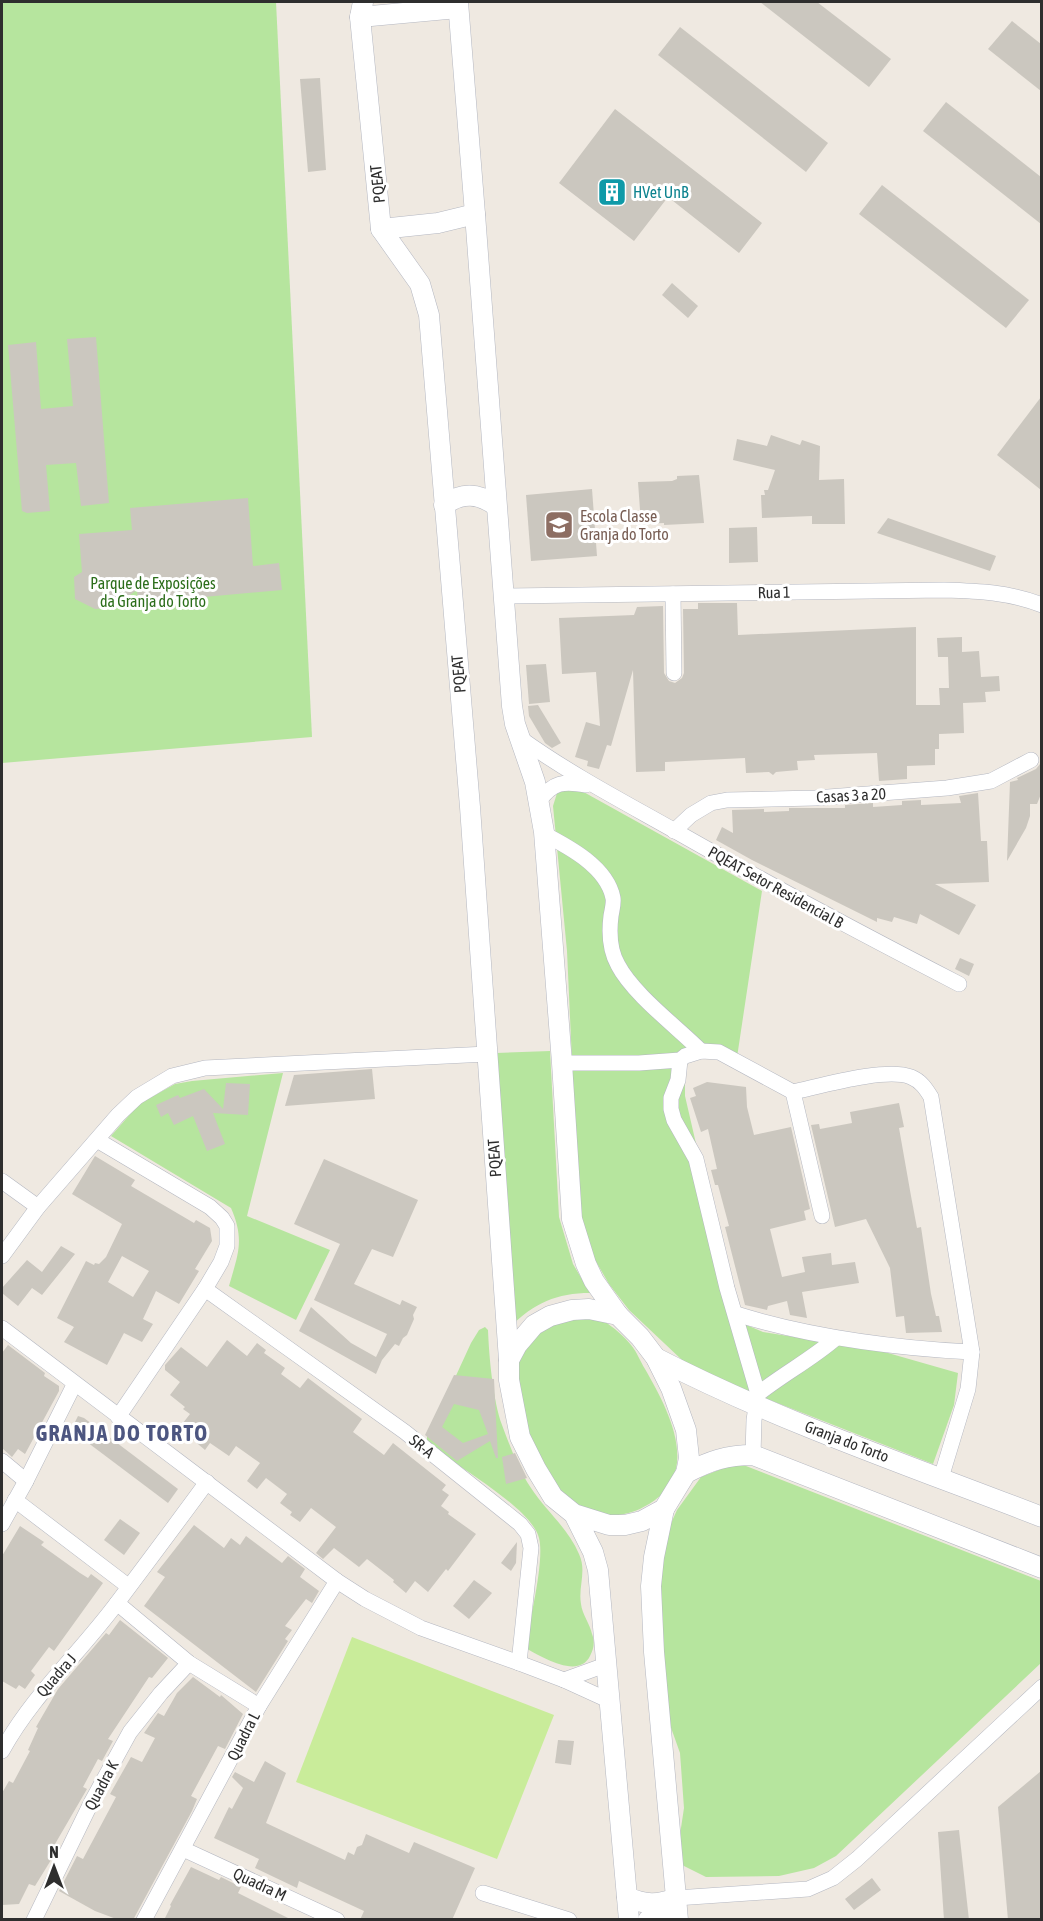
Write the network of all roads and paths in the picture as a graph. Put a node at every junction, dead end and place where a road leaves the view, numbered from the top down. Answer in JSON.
{"nodes":[{"id":1,"x":458,"y":5,"type":"edge"},
{"id":2,"x":362,"y":9,"type":"edge"},
{"id":3,"x":476,"y":214,"type":"junction"},
{"id":4,"x":381,"y":228,"type":"junction"},
{"id":5,"x":444,"y":505,"type":"junction"},
{"id":6,"x":496,"y":506,"type":"junction"},
{"id":7,"x":673,"y":594,"type":"junction"},
{"id":8,"x":504,"y":596,"type":"junction"},
{"id":9,"x":1041,"y":605,"type":"edge"},
{"id":10,"x":674,"y":673,"type":"dead end"},
{"id":11,"x":520,"y":738,"type":"junction"},
{"id":12,"x":1031,"y":760,"type":"dead end"},
{"id":13,"x":595,"y":786,"type":"junction"},
{"id":14,"x":539,"y":801,"type":"junction"},
{"id":15,"x":674,"y":831,"type":"junction"},
{"id":16,"x":544,"y":834,"type":"junction"},
{"id":17,"x":959,"y":984,"type":"dead end"},
{"id":18,"x":701,"y":1051,"type":"junction"},
{"id":19,"x":487,"y":1054,"type":"junction"},
{"id":20,"x":680,"y":1060,"type":"junction"},
{"id":21,"x":562,"y":1063,"type":"junction"},
{"id":22,"x":793,"y":1092,"type":"junction"},
{"id":23,"x":97,"y":1140,"type":"junction"},
{"id":24,"x":2,"y":1181,"type":"edge"},
{"id":25,"x":38,"y":1206,"type":"junction"},
{"id":26,"x":822,"y":1216,"type":"dead end"},
{"id":27,"x":2,"y":1256,"type":"edge"},
{"id":28,"x":205,"y":1289,"type":"junction"},
{"id":29,"x":736,"y":1314,"type":"junction"},
{"id":30,"x":618,"y":1315,"type":"junction"},
{"id":31,"x":2,"y":1328,"type":"edge"},
{"id":32,"x":836,"y":1338,"type":"junction"},
{"id":33,"x":972,"y":1352,"type":"junction"},
{"id":34,"x":656,"y":1358,"type":"junction"},
{"id":35,"x":509,"y":1360,"type":"junction"},
{"id":36,"x":74,"y":1385,"type":"junction"},
{"id":37,"x":757,"y":1400,"type":"junction"},
{"id":38,"x":118,"y":1417,"type":"junction"},
{"id":39,"x":753,"y":1455,"type":"junction"},
{"id":40,"x":2,"y":1461,"type":"edge"},
{"id":41,"x":686,"y":1473,"type":"junction"},
{"id":42,"x":941,"y":1478,"type":"junction"},
{"id":43,"x":26,"y":1481,"type":"junction"},
{"id":44,"x":207,"y":1482,"type":"junction"},
{"id":45,"x":15,"y":1500,"type":"junction"},
{"id":46,"x":664,"y":1509,"type":"junction"},
{"id":47,"x":574,"y":1514,"type":"junction"},
{"id":48,"x":1041,"y":1517,"type":"edge"},
{"id":49,"x":2,"y":1524,"type":"edge"},
{"id":50,"x":1041,"y":1568,"type":"edge"},
{"id":51,"x":337,"y":1581,"type":"junction"},
{"id":52,"x":128,"y":1586,"type":"junction"},
{"id":53,"x":117,"y":1603,"type":"junction"},
{"id":54,"x":189,"y":1663,"type":"junction"},
{"id":55,"x":519,"y":1663,"type":"junction"},
{"id":56,"x":608,"y":1664,"type":"junction"},
{"id":57,"x":564,"y":1680,"type":"junction"},
{"id":58,"x":1041,"y":1687,"type":"edge"},
{"id":59,"x":610,"y":1701,"type":"junction"},
{"id":60,"x":259,"y":1706,"type":"junction"},
{"id":61,"x":2,"y":1751,"type":"edge"},
{"id":62,"x":183,"y":1849,"type":"junction"},
{"id":63,"x":483,"y":1893,"type":"dead end"},
{"id":64,"x":627,"y":1897,"type":"junction"},
{"id":65,"x":676,"y":1898,"type":"junction"},
{"id":66,"x":33,"y":1920,"type":"edge"},
{"id":67,"x":144,"y":1920,"type":"edge"},
{"id":68,"x":337,"y":1920,"type":"edge"},
{"id":69,"x":569,"y":1920,"type":"edge"},
{"id":70,"x":629,"y":1920,"type":"edge"},
{"id":71,"x":648,"y":1920,"type":"edge"},
{"id":72,"x":664,"y":1920,"type":"edge"},
{"id":73,"x":678,"y":1920,"type":"edge"}],
"edges":[{"from":1,"to":2,"type":"street"},
{"from":1,"to":3,"type":"street"},
{"from":2,"to":4,"type":"street","name":"PQEAT"},
{"from":3,"to":4,"type":"street"},
{"from":3,"to":6,"type":"street"},
{"from":4,"to":5,"type":"street","name":"PQEAT"},
{"from":5,"to":6,"type":"street"},
{"from":5,"to":19,"type":"street","name":"PQEAT"},
{"from":6,"to":8,"type":"street"},
{"from":7,"to":8,"type":"street","name":"Rua 1"},
{"from":7,"to":9,"type":"street","name":"Rua 1"},
{"from":7,"to":10,"type":"street"},
{"from":8,"to":11,"type":"street"},
{"from":11,"to":13,"type":"street","name":"PQEAT Setor Residencial B"},
{"from":11,"to":14,"type":"street"},
{"from":12,"to":15,"type":"street","name":"Casas 3 a 20"},
{"from":13,"to":14,"type":"street"},
{"from":13,"to":15,"type":"street","name":"PQEAT Setor Residencial B"},
{"from":14,"to":16,"type":"street"},
{"from":15,"to":17,"type":"street","name":"PQEAT Setor Residencial B"},
{"from":16,"to":18,"type":"street"},
{"from":16,"to":21,"type":"street"},
{"from":18,"to":20,"type":"street"},
{"from":18,"to":22,"type":"street"},
{"from":19,"to":23,"type":"street"},
{"from":19,"to":35,"type":"street","name":"PQEAT"},
{"from":20,"to":21,"type":"street"},
{"from":20,"to":29,"type":"street"},
{"from":21,"to":30,"type":"street"},
{"from":22,"to":26,"type":"street"},
{"from":22,"to":33,"type":"street"},
{"from":23,"to":25,"type":"street"},
{"from":23,"to":28,"type":"street"},
{"from":24,"to":25,"type":"street"},
{"from":25,"to":27,"type":"street"},
{"from":28,"to":38,"type":"street"},
{"from":28,"to":55,"type":"street","name":"SR-A"},
{"from":29,"to":32,"type":"street"},
{"from":29,"to":37,"type":"street"},
{"from":30,"to":34,"type":"street"},
{"from":30,"to":35,"type":"street"},
{"from":31,"to":36,"type":"street"},
{"from":32,"to":33,"type":"street"},
{"from":32,"to":37,"type":"street"},
{"from":33,"to":42,"type":"street"},
{"from":34,"to":37,"type":"street","name":"Granja do Torto"},
{"from":34,"to":41,"type":"street"},
{"from":35,"to":47,"type":"street"},
{"from":36,"to":38,"type":"street"},
{"from":36,"to":43,"type":"street"},
{"from":37,"to":39,"type":"street"},
{"from":37,"to":42,"type":"street","name":"Granja do Torto"},
{"from":38,"to":44,"type":"street"},
{"from":39,"to":41,"type":"street"},
{"from":39,"to":50,"type":"street"},
{"from":40,"to":43,"type":"street"},
{"from":41,"to":46,"type":"street"},
{"from":42,"to":48,"type":"street","name":"Granja do Torto"},
{"from":43,"to":45,"type":"street"},
{"from":44,"to":51,"type":"street"},
{"from":44,"to":52,"type":"street","name":"Quadra J"},
{"from":45,"to":49,"type":"street"},
{"from":45,"to":52,"type":"street"},
{"from":46,"to":47,"type":"street"},
{"from":46,"to":65,"type":"street"},
{"from":47,"to":56,"type":"street"},
{"from":51,"to":55,"type":"street"},
{"from":51,"to":60,"type":"street"},
{"from":52,"to":53,"type":"street","name":"Quadra J"},
{"from":53,"to":54,"type":"street","name":"Quadra L"},
{"from":53,"to":61,"type":"street","name":"Quadra J"},
{"from":54,"to":60,"type":"street","name":"Quadra L"},
{"from":54,"to":66,"type":"street","name":"Quadra K"},
{"from":55,"to":57,"type":"street"},
{"from":56,"to":57,"type":"street"},
{"from":56,"to":59,"type":"street"},
{"from":57,"to":59,"type":"street"},
{"from":58,"to":65,"type":"street"},
{"from":59,"to":64,"type":"street"},
{"from":60,"to":62,"type":"street","name":"Quadra L"},
{"from":62,"to":67,"type":"street","name":"Quadra L"},
{"from":62,"to":68,"type":"street","name":"Quadra M"},
{"from":63,"to":69,"type":"street"},
{"from":64,"to":65,"type":"street"},
{"from":64,"to":70,"type":"street"},
{"from":65,"to":73,"type":"street"},
{"from":71,"to":72,"type":"street"}]}
